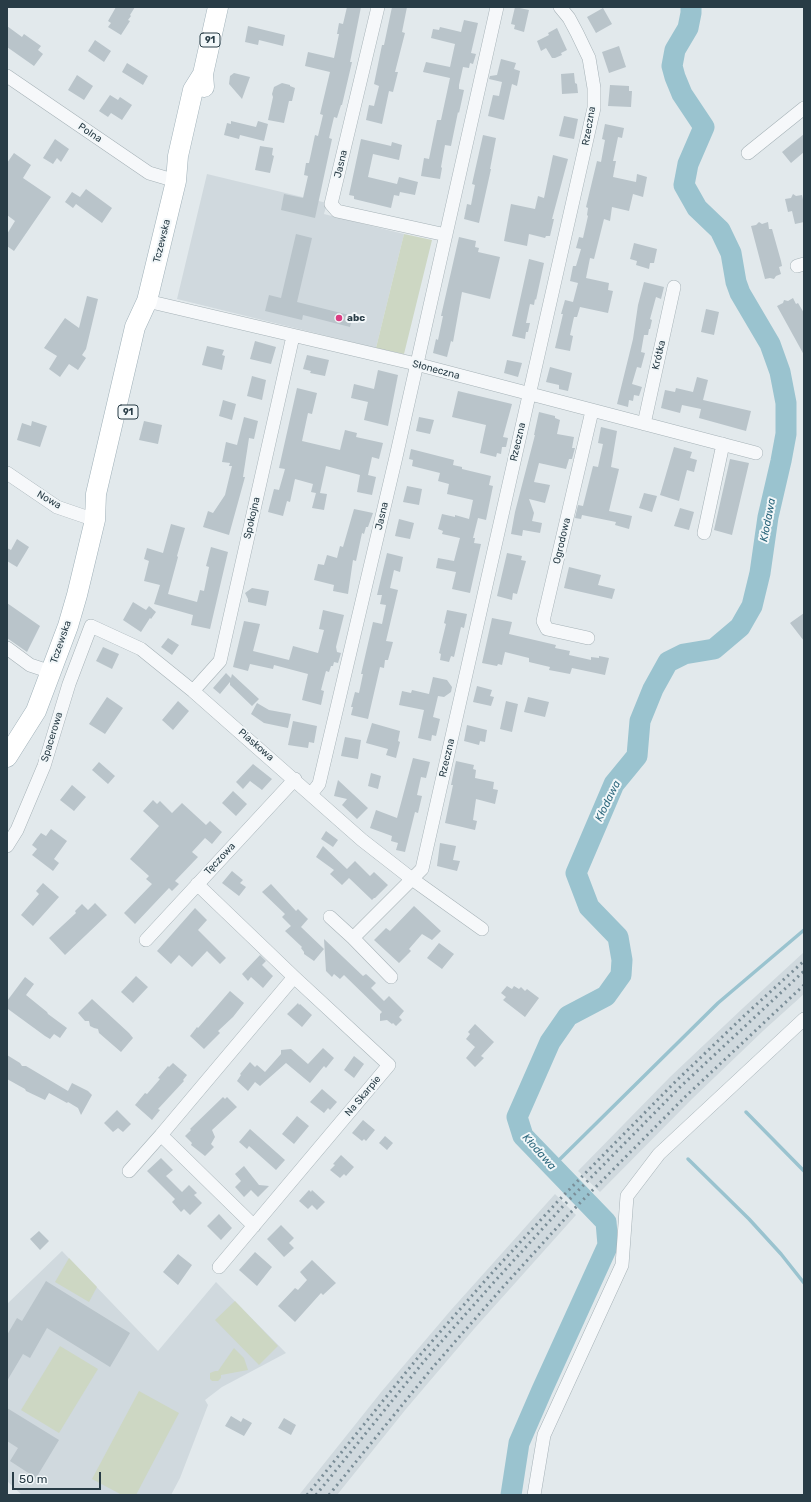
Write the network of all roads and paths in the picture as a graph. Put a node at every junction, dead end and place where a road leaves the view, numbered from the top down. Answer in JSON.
{"nodes":[{"id":1,"x":218,"y":7,"type":"edge"},
{"id":2,"x":378,"y":7,"type":"edge"},
{"id":3,"x":497,"y":7,"type":"edge"},
{"id":4,"x":560,"y":7,"type":"edge"},
{"id":5,"x":7,"y":76,"type":"edge"},
{"id":6,"x":804,"y":108,"type":"edge"},
{"id":7,"x":748,"y":153,"type":"dead end"},
{"id":8,"x":176,"y":181,"type":"junction"},
{"id":9,"x":446,"y":235,"type":"junction"},
{"id":10,"x":674,"y":287,"type":"dead end"},
{"id":11,"x":147,"y":301,"type":"junction"},
{"id":12,"x":293,"y":336,"type":"junction"},
{"id":13,"x":416,"y":364,"type":"junction"},
{"id":14,"x":529,"y":395,"type":"junction"},
{"id":15,"x":592,"y":411,"type":"junction"},
{"id":16,"x":644,"y":424,"type":"junction"},
{"id":17,"x":723,"y":444,"type":"junction"},
{"id":18,"x":756,"y":453,"type":"dead end"},
{"id":19,"x":7,"y":474,"type":"edge"},
{"id":20,"x":95,"y":520,"type":"junction"},
{"id":21,"x":704,"y":533,"type":"dead end"},
{"id":22,"x":91,"y":626,"type":"joint"},
{"id":23,"x":588,"y":638,"type":"dead end"},
{"id":24,"x":7,"y":648,"type":"edge"},
{"id":25,"x":51,"y":672,"type":"junction"},
{"id":26,"x":193,"y":691,"type":"junction"},
{"id":27,"x":7,"y":757,"type":"edge"},
{"id":28,"x":295,"y":779,"type":"junction"},
{"id":29,"x":311,"y":794,"type":"junction"},
{"id":30,"x":7,"y":846,"type":"edge"},
{"id":31,"x":412,"y":879,"type":"junction"},
{"id":32,"x":197,"y":884,"type":"junction"},
{"id":33,"x":330,"y":917,"type":"dead end"},
{"id":34,"x":482,"y":929,"type":"dead end"},
{"id":35,"x":353,"y":938,"type":"junction"},
{"id":36,"x":146,"y":940,"type":"dead end"},
{"id":37,"x":294,"y":977,"type":"junction"},
{"id":38,"x":391,"y":977,"type":"dead end"},
{"id":39,"x":804,"y":1019,"type":"edge"},
{"id":40,"x":161,"y":1136,"type":"junction"},
{"id":41,"x":129,"y":1171,"type":"dead end"},
{"id":42,"x":254,"y":1226,"type":"junction"},
{"id":43,"x":218,"y":1267,"type":"dead end"},
{"id":44,"x":534,"y":1495,"type":"edge"}],
"edges":[{"from":1,"to":8,"type":"main road","name":"Tczewska","number":"91"},
{"from":2,"to":9,"type":"street","name":"Jasna"},
{"from":3,"to":9,"type":"street","name":"Jasna"},
{"from":4,"to":14,"type":"street","name":"Rzeczna"},
{"from":5,"to":8,"type":"street","name":"Polna"},
{"from":6,"to":7,"type":"street"},
{"from":8,"to":11,"type":"main road","name":"Tczewska","number":"91"},
{"from":9,"to":13,"type":"street","name":"Jasna"},
{"from":10,"to":16,"type":"street","name":"Krótka"},
{"from":11,"to":12,"type":"street","name":"Słoneczna"},
{"from":11,"to":20,"type":"main road","name":"Tczewska","number":"91"},
{"from":12,"to":13,"type":"street","name":"Słoneczna"},
{"from":12,"to":26,"type":"street","name":"Spokojna"},
{"from":13,"to":14,"type":"street","name":"Słoneczna"},
{"from":13,"to":29,"type":"street","name":"Jasna"},
{"from":14,"to":15,"type":"street","name":"Słoneczna"},
{"from":14,"to":31,"type":"street","name":"Rzeczna"},
{"from":15,"to":16,"type":"street","name":"Słoneczna"},
{"from":15,"to":23,"type":"street","name":"Ogrodowa"},
{"from":16,"to":17,"type":"street","name":"Słoneczna"},
{"from":17,"to":18,"type":"street","name":"Słoneczna"},
{"from":17,"to":21,"type":"street"},
{"from":19,"to":20,"type":"street","name":"Nowa"},
{"from":20,"to":25,"type":"main road","name":"Tczewska","number":"91"},
{"from":22,"to":26,"type":"street","name":"Piaskowa"},
{"from":22,"to":30,"type":"street","name":"Spacerowa"},
{"from":24,"to":25,"type":"street"},
{"from":25,"to":27,"type":"main road","name":"Tczewska","number":"91"},
{"from":26,"to":28,"type":"street","name":"Piaskowa"},
{"from":28,"to":29,"type":"street","name":"Piaskowa"},
{"from":28,"to":32,"type":"street","name":"Tęczowa"},
{"from":29,"to":31,"type":"street","name":"Piaskowa"},
{"from":31,"to":34,"type":"street","name":"Piaskowa"},
{"from":31,"to":35,"type":"street"},
{"from":32,"to":36,"type":"street","name":"Tęczowa"},
{"from":32,"to":37,"type":"street","name":"Na Skarpie"},
{"from":33,"to":35,"type":"street"},
{"from":35,"to":38,"type":"street"},
{"from":37,"to":40,"type":"street"},
{"from":37,"to":42,"type":"street","name":"Na Skarpie"},
{"from":39,"to":44,"type":"street"},
{"from":40,"to":41,"type":"street"},
{"from":40,"to":42,"type":"street"},
{"from":42,"to":43,"type":"street","name":"Na Skarpie"}]}
